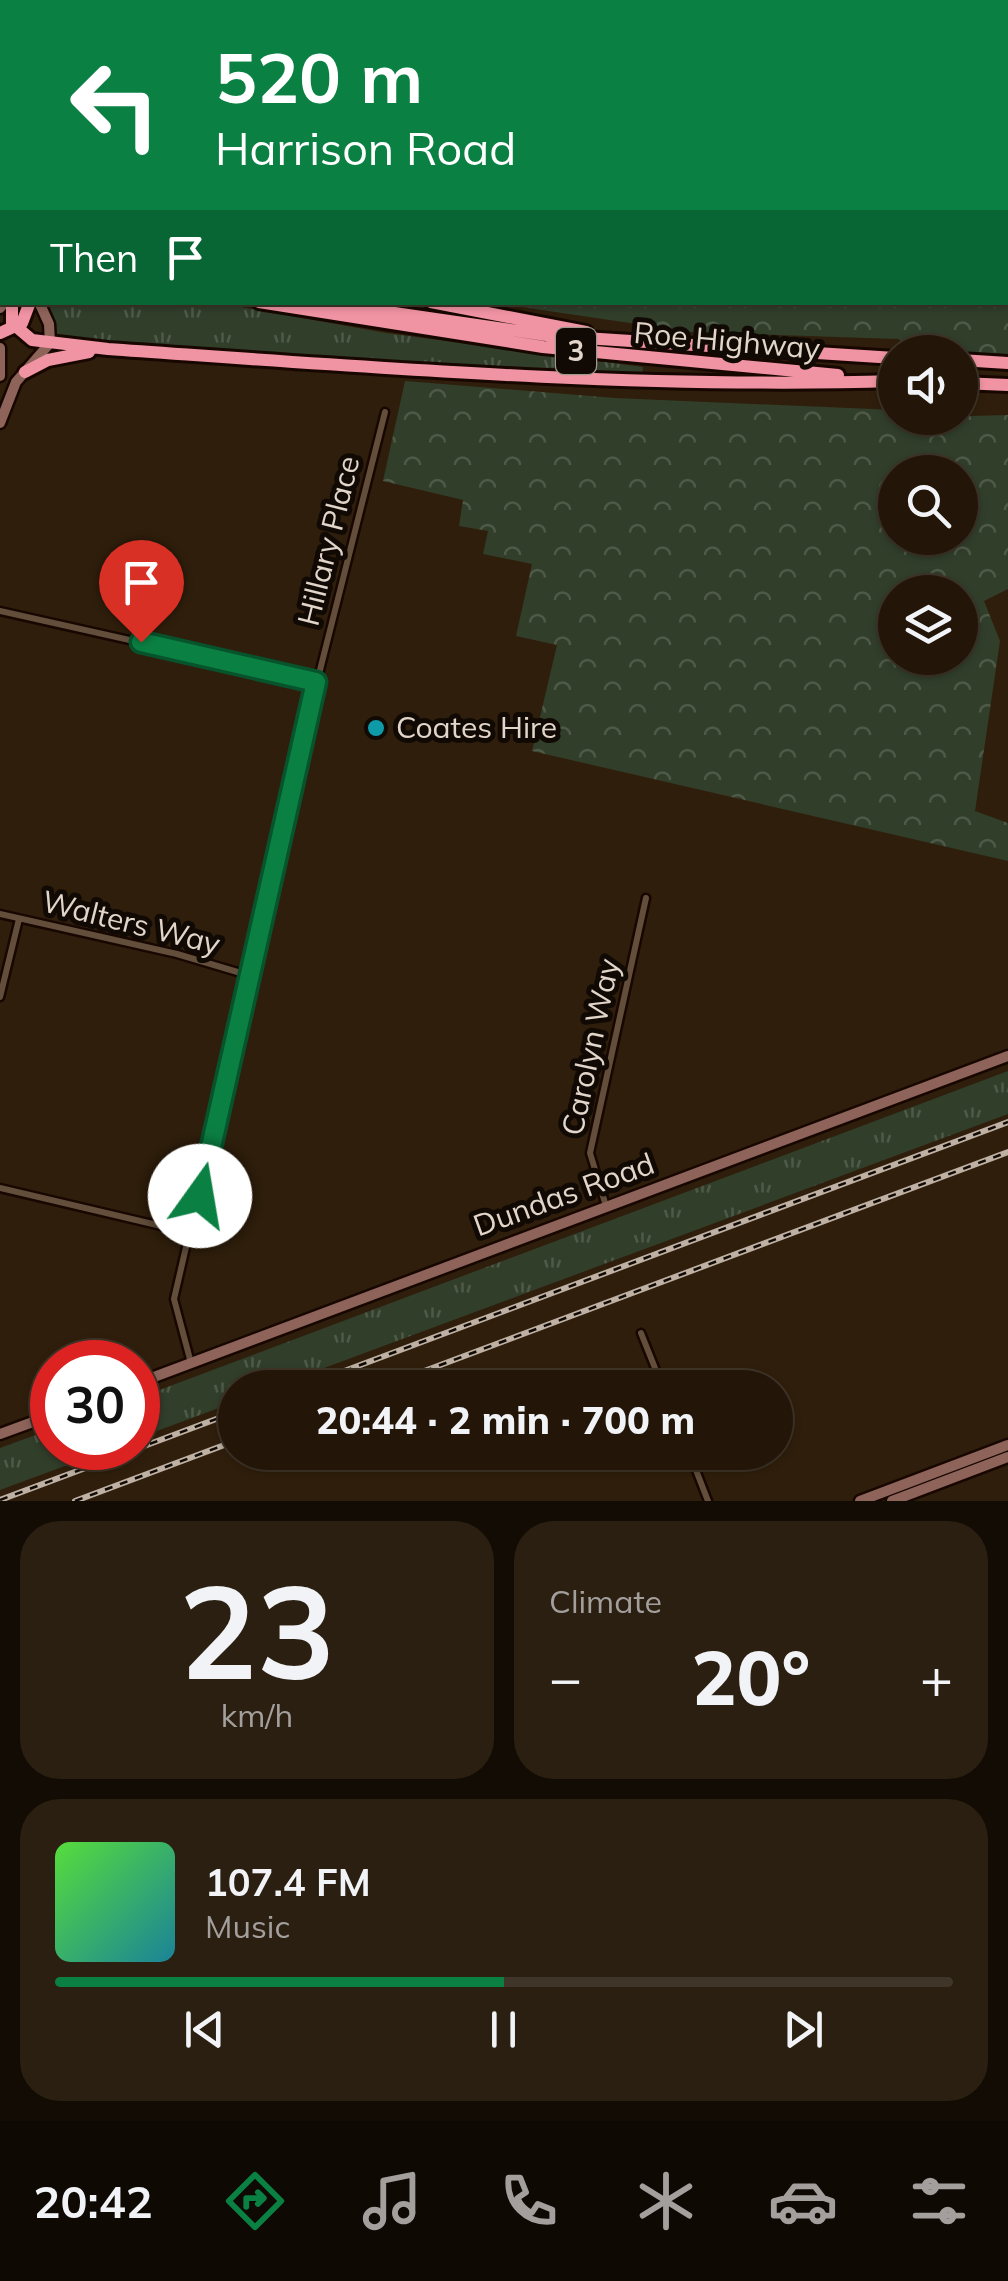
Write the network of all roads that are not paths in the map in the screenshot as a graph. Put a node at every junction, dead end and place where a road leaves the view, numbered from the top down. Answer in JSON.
{"nodes":[{"id":1,"x":11,"y":305,"type":"edge"},
{"id":2,"x":12,"y":305,"type":"edge"},
{"id":3,"x":28,"y":305,"type":"edge"},
{"id":4,"x":40,"y":305,"type":"edge"},
{"id":5,"x":279,"y":305,"type":"edge"},
{"id":6,"x":338,"y":305,"type":"edge"},
{"id":7,"x":446,"y":305,"type":"edge"},
{"id":8,"x":15,"y":330,"type":"junction"},
{"id":9,"x":0,"y":331,"type":"edge"},
{"id":10,"x":50,"y":343,"type":"junction"},
{"id":11,"x":638,"y":344,"type":"junction"},
{"id":12,"x":0,"y":348,"type":"edge"},
{"id":13,"x":108,"y":349,"type":"junction"},
{"id":14,"x":878,"y":357,"type":"edge"},
{"id":15,"x":978,"y":361,"type":"edge"},
{"id":16,"x":1008,"y":363,"type":"edge"},
{"id":17,"x":25,"y":372,"type":"junction"},
{"id":18,"x":0,"y":376,"type":"edge"},
{"id":19,"x":878,"y":379,"type":"edge"},
{"id":20,"x":878,"y":380,"type":"edge"},
{"id":21,"x":978,"y":384,"type":"edge"},
{"id":22,"x":1008,"y":385,"type":"edge"},
{"id":23,"x":386,"y":412,"type":"dead end"},
{"id":24,"x":0,"y":423,"type":"edge"},
{"id":25,"x":0,"y":611,"type":"edge"},
{"id":26,"x":316,"y":682,"type":"junction"},
{"id":27,"x":646,"y":898,"type":"dead end"},
{"id":28,"x":0,"y":914,"type":"edge"},
{"id":29,"x":19,"y":919,"type":"junction"},
{"id":30,"x":252,"y":976,"type":"junction"},
{"id":31,"x":0,"y":997,"type":"edge"},
{"id":32,"x":1008,"y":1056,"type":"edge"},
{"id":33,"x":0,"y":1188,"type":"edge"},
{"id":34,"x":606,"y":1206,"type":"junction"},
{"id":35,"x":192,"y":1233,"type":"junction"},
{"id":36,"x":642,"y":1333,"type":"dead end"},
{"id":37,"x":191,"y":1364,"type":"junction"},
{"id":38,"x":656,"y":1370,"type":"edge"},
{"id":39,"x":160,"y":1375,"type":"edge"},
{"id":40,"x":30,"y":1423,"type":"edge"},
{"id":41,"x":0,"y":1434,"type":"edge"},
{"id":42,"x":1008,"y":1446,"type":"edge"},
{"id":43,"x":1008,"y":1458,"type":"edge"},
{"id":44,"x":695,"y":1470,"type":"edge"},
{"id":45,"x":708,"y":1501,"type":"edge"},
{"id":46,"x":860,"y":1501,"type":"edge"},
{"id":47,"x":892,"y":1501,"type":"edge"}],
"edges":[{"from":1,"to":9,"type":"main road"},
{"from":2,"to":8,"type":"highway"},
{"from":3,"to":8,"type":"highway"},
{"from":4,"to":10,"type":"main road"},
{"from":5,"to":19,"type":"highway","name":"Roe Highway","number":"3"},
{"from":6,"to":11,"type":"highway","name":"Roe Highway","number":"3"},
{"from":7,"to":11,"type":"highway"},
{"from":8,"to":9,"type":"highway"},
{"from":8,"to":10,"type":"highway"},
{"from":10,"to":13,"type":"highway"},
{"from":10,"to":17,"type":"main road"},
{"from":11,"to":14,"type":"highway","name":"Roe Highway","number":"3"},
{"from":12,"to":18,"type":"main road"},
{"from":13,"to":17,"type":"highway"},
{"from":13,"to":20,"type":"highway"},
{"from":15,"to":16,"type":"highway"},
{"from":17,"to":24,"type":"main road"},
{"from":21,"to":22,"type":"highway"},
{"from":23,"to":26,"type":"street","name":"Hillary Place"},
{"from":25,"to":26,"type":"street"},
{"from":26,"to":30,"type":"street","name":"Hillary Place"},
{"from":27,"to":34,"type":"street","name":"Carolyn Way"},
{"from":28,"to":29,"type":"street","name":"Walters Way"},
{"from":29,"to":30,"type":"street","name":"Walters Way"},
{"from":29,"to":31,"type":"street"},
{"from":30,"to":35,"type":"street","name":"Hillary Place"},
{"from":32,"to":34,"type":"main road","name":"Dundas Road"},
{"from":33,"to":35,"type":"street"},
{"from":34,"to":37,"type":"main road","name":"Dundas Road"},
{"from":35,"to":37,"type":"street","name":"Hillary Place"},
{"from":36,"to":38,"type":"street"},
{"from":37,"to":39,"type":"main road","name":"Dundas Road"},
{"from":40,"to":41,"type":"main road"},
{"from":42,"to":46,"type":"main road"},
{"from":43,"to":47,"type":"main road"},
{"from":44,"to":45,"type":"street"}]}
